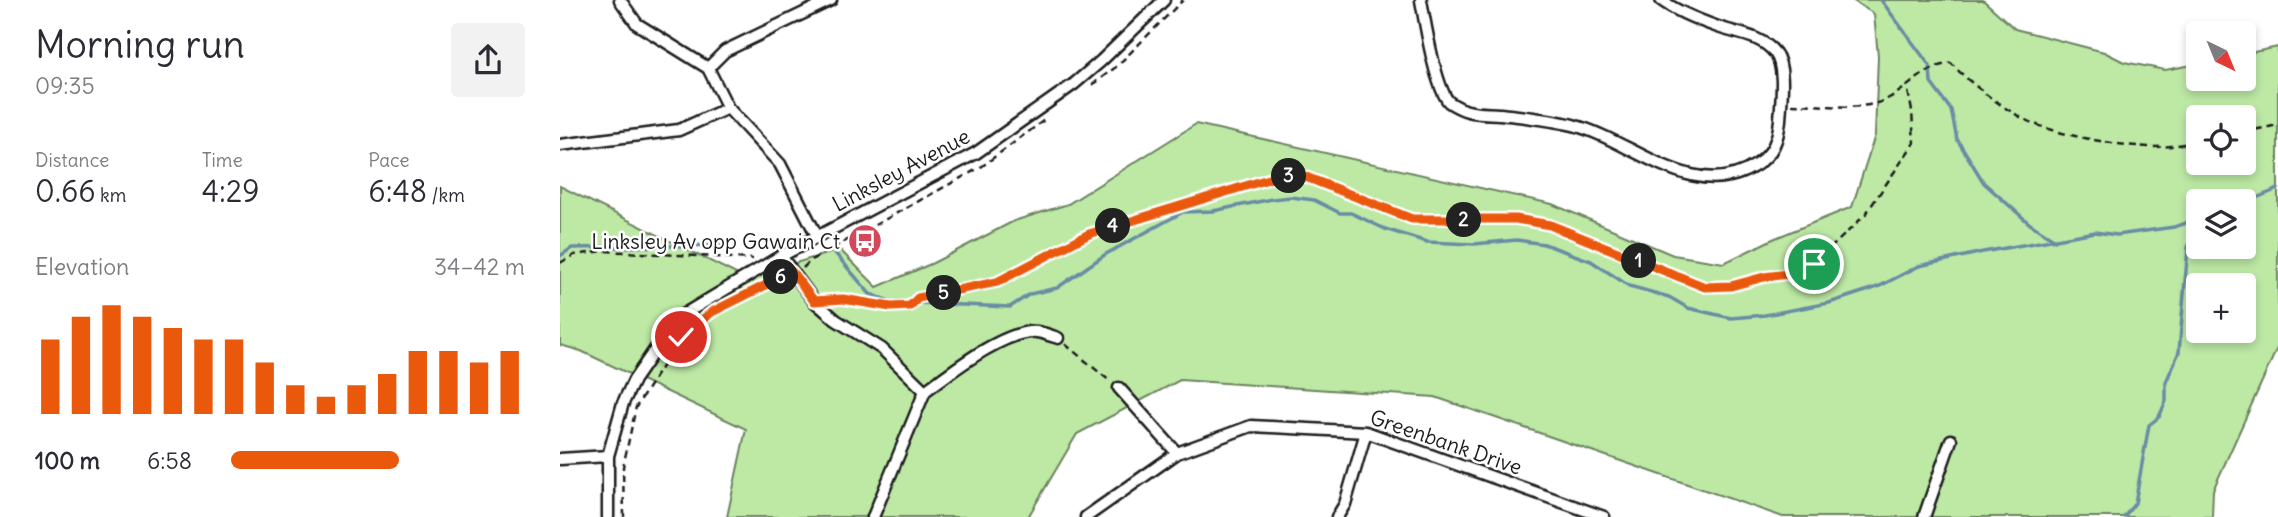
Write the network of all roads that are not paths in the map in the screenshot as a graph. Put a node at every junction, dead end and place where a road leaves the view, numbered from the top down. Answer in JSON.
{"nodes":[{"id":1,"x":620,"y":0,"type":"edge"},
{"id":2,"x":831,"y":0,"type":"edge"},
{"id":3,"x":1164,"y":0,"type":"edge"},
{"id":4,"x":1420,"y":0,"type":"edge"},
{"id":5,"x":1661,"y":0,"type":"edge"},
{"id":6,"x":708,"y":68,"type":"junction"},
{"id":7,"x":728,"y":108,"type":"junction"},
{"id":8,"x":560,"y":145,"type":"edge"},
{"id":9,"x":817,"y":236,"type":"junction"},
{"id":10,"x":781,"y":256,"type":"junction"},
{"id":11,"x":1058,"y":338,"type":"road end"},
{"id":12,"x":1119,"y":388,"type":"road end"},
{"id":13,"x":925,"y":391,"type":"junction"},
{"id":14,"x":1366,"y":432,"type":"junction"},
{"id":15,"x":1951,"y":440,"type":"dead end"},
{"id":16,"x":1177,"y":453,"type":"junction"},
{"id":17,"x":608,"y":456,"type":"junction"},
{"id":18,"x":560,"y":459,"type":"edge"},
{"id":19,"x":1599,"y":516,"type":"edge"},
{"id":20,"x":608,"y":517,"type":"edge"},
{"id":21,"x":873,"y":517,"type":"edge"},
{"id":22,"x":1086,"y":517,"type":"edge"},
{"id":23,"x":1337,"y":517,"type":"edge"},
{"id":24,"x":1924,"y":517,"type":"edge"}],
"edges":[{"from":1,"to":6,"type":"street"},
{"from":2,"to":6,"type":"street"},
{"from":3,"to":9,"type":"street","name":"Linksley Avenue"},
{"from":4,"to":5,"type":"street"},
{"from":6,"to":7,"type":"street"},
{"from":7,"to":8,"type":"street"},
{"from":7,"to":9,"type":"street"},
{"from":9,"to":10,"type":"street","name":"Linksley Avenue"},
{"from":10,"to":13,"type":"street"},
{"from":10,"to":17,"type":"street","name":"Linksley Avenue"},
{"from":11,"to":13,"type":"street"},
{"from":12,"to":16,"type":"street"},
{"from":13,"to":21,"type":"street"},
{"from":14,"to":16,"type":"street","name":"Greenbank Drive"},
{"from":14,"to":19,"type":"street","name":"Greenbank Drive"},
{"from":14,"to":23,"type":"street"},
{"from":15,"to":24,"type":"street"},
{"from":16,"to":22,"type":"street","name":"Greenbank Drive"},
{"from":17,"to":18,"type":"street"},
{"from":17,"to":20,"type":"street","name":"Linksley Avenue"}]}
